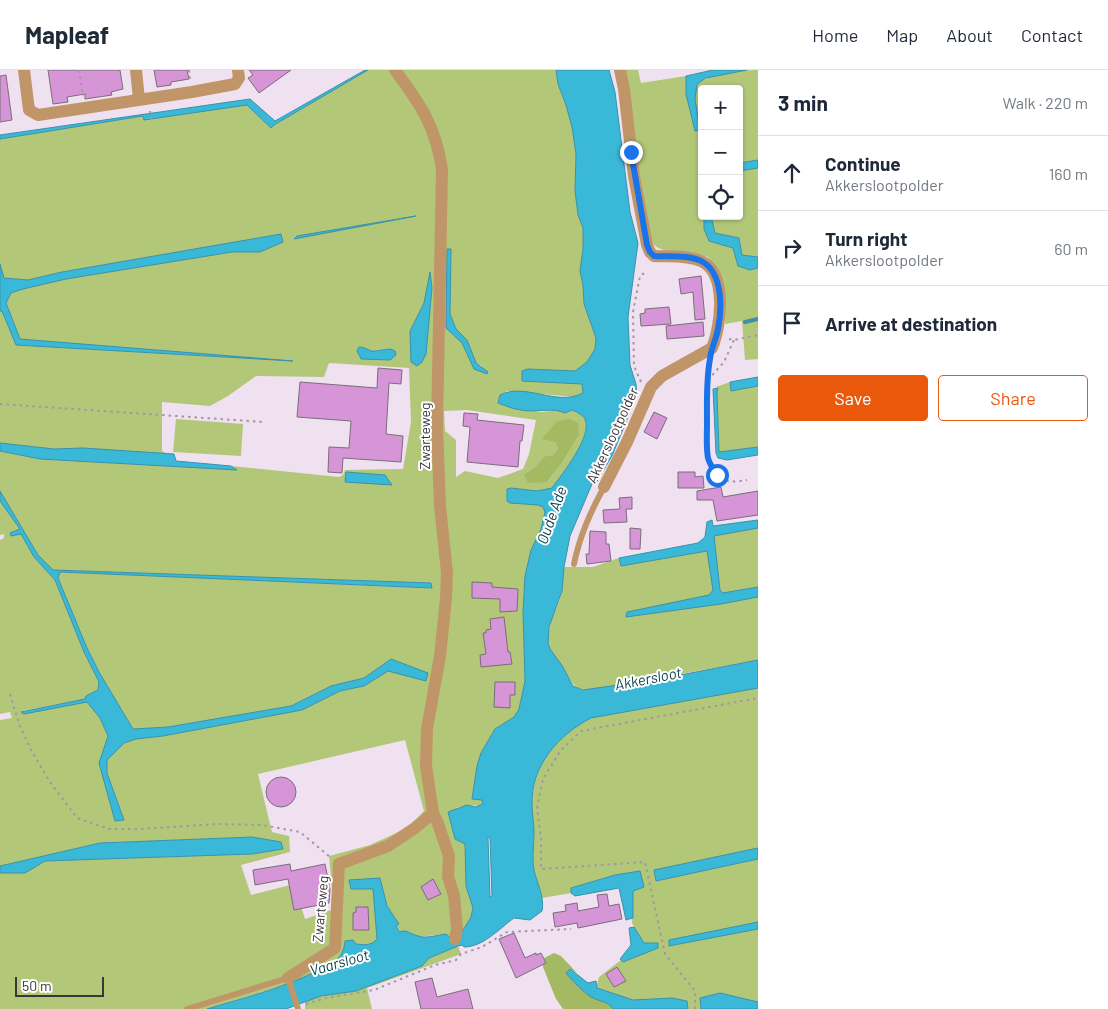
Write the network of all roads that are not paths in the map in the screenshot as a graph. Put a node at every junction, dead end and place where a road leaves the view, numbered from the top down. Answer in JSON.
{"nodes":[{"id":1,"x":24,"y":70,"type":"edge"},
{"id":2,"x":136,"y":70,"type":"edge"},
{"id":3,"x":238,"y":70,"type":"edge"},
{"id":4,"x":395,"y":70,"type":"edge"},
{"id":5,"x":620,"y":70,"type":"edge"},
{"id":6,"x":140,"y":99,"type":"junction"},
{"id":7,"x":604,"y":488,"type":"joint"},
{"id":8,"x":574,"y":564,"type":"dead end"},
{"id":9,"x":433,"y":812,"type":"junction"},
{"id":10,"x":455,"y":939,"type":"dead end"},
{"id":11,"x":288,"y":978,"type":"junction"},
{"id":12,"x":187,"y":1009,"type":"edge"},
{"id":13,"x":298,"y":1009,"type":"edge"}],
"edges":[{"from":1,"to":6,"type":"street"},
{"from":2,"to":6,"type":"street"},
{"from":3,"to":6,"type":"street"},
{"from":4,"to":9,"type":"street","name":"Zwarteweg"},
{"from":5,"to":7,"type":"street","name":"Akkerslootpolder"},
{"from":7,"to":8,"type":"lane","name":"Akkerslootpolder"},
{"from":9,"to":10,"type":"street","name":"Zwarteweg"},
{"from":9,"to":11,"type":"street","name":"Zwarteweg"},
{"from":11,"to":12,"type":"lane"},
{"from":11,"to":13,"type":"lane"}]}
